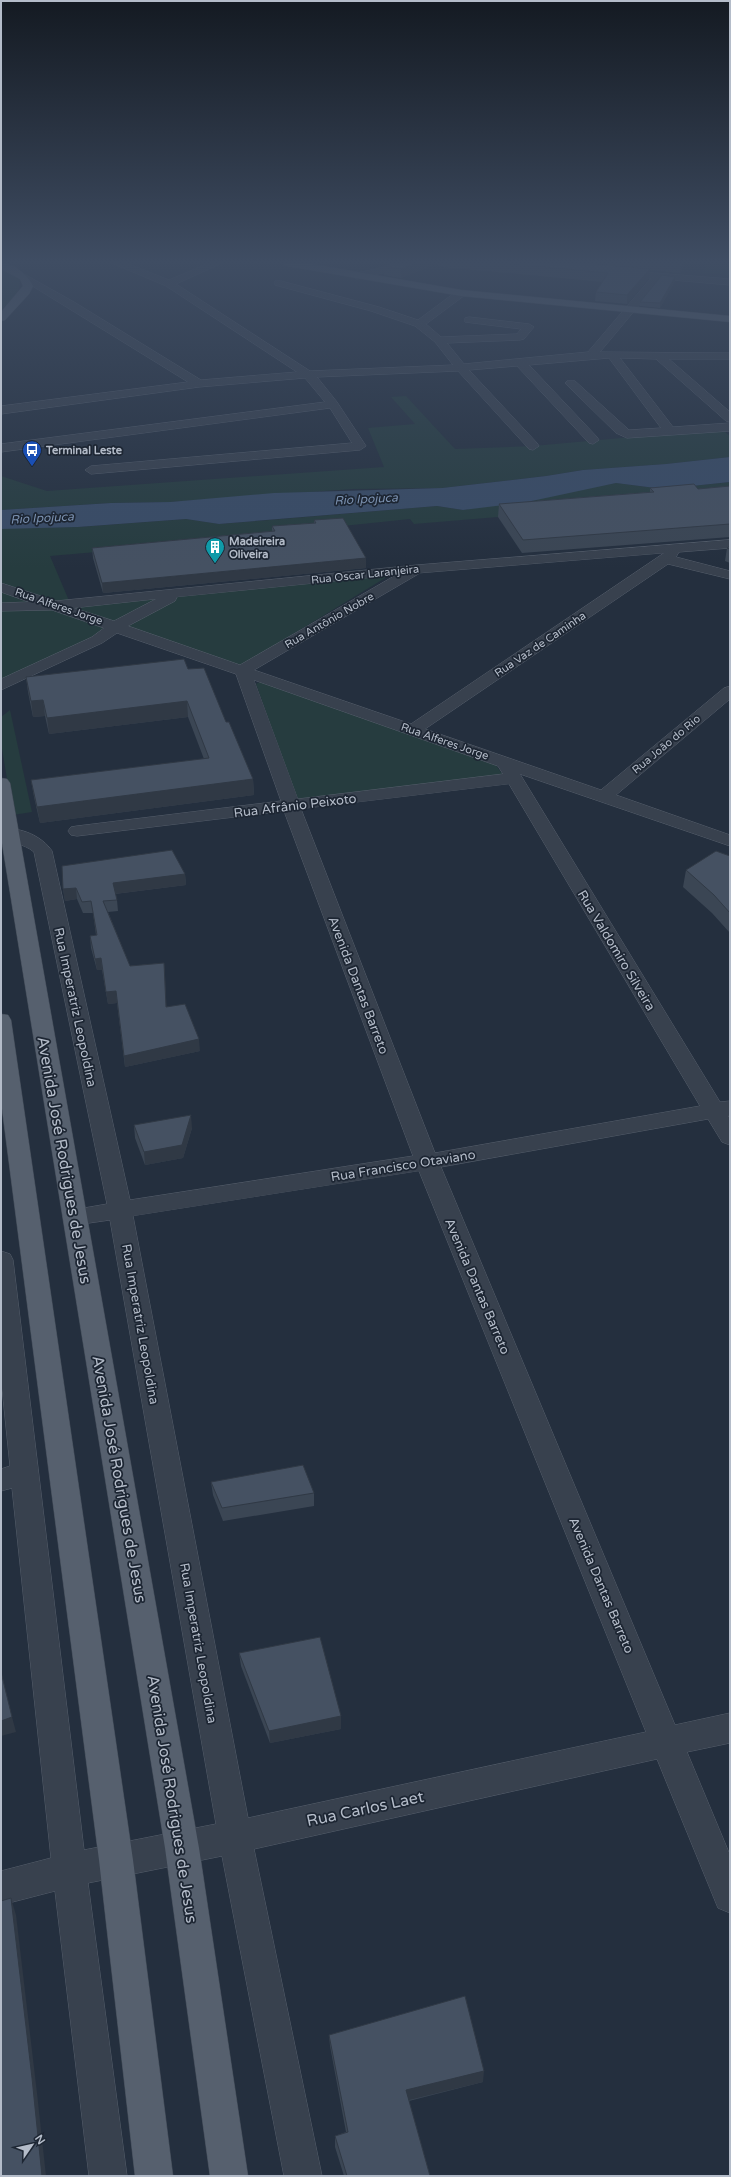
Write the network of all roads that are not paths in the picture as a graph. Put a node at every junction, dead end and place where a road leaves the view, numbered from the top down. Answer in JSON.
{"nodes":[{"id":1,"x":168,"y":365,"type":"edge"},
{"id":2,"x":293,"y":365,"type":"edge"},
{"id":3,"x":458,"y":365,"type":"edge"},
{"id":4,"x":494,"y":365,"type":"edge"},
{"id":5,"x":522,"y":365,"type":"edge"},
{"id":6,"x":619,"y":365,"type":"edge"},
{"id":7,"x":670,"y":365,"type":"edge"},
{"id":8,"x":461,"y":368,"type":"junction"},
{"id":9,"x":308,"y":374,"type":"junction"},
{"id":10,"x":571,"y":383,"type":"dead end"},
{"id":11,"x":199,"y":384,"type":"junction"},
{"id":12,"x":333,"y":404,"type":"junction"},
{"id":13,"x":724,"y":406,"type":"edge"},
{"id":14,"x":1,"y":410,"type":"edge"},
{"id":15,"x":730,"y":418,"type":"edge"},
{"id":16,"x":730,"y":426,"type":"edge"},
{"id":17,"x":670,"y":432,"type":"junction"},
{"id":18,"x":593,"y":440,"type":"dead end"},
{"id":19,"x":533,"y":446,"type":"dead end"},
{"id":20,"x":1,"y":448,"type":"edge"},
{"id":21,"x":91,"y":470,"type":"dead end"},
{"id":22,"x":730,"y":544,"type":"edge"},
{"id":23,"x":672,"y":554,"type":"junction"},
{"id":24,"x":417,"y":569,"type":"junction"},
{"id":25,"x":730,"y":575,"type":"edge"},
{"id":26,"x":1,"y":587,"type":"edge"},
{"id":27,"x":182,"y":592,"type":"junction"},
{"id":28,"x":56,"y":606,"type":"junction"},
{"id":29,"x":1,"y":607,"type":"edge"},
{"id":30,"x":116,"y":626,"type":"junction"},
{"id":31,"x":97,"y":640,"type":"junction"},
{"id":32,"x":160,"y":642,"type":"junction"},
{"id":33,"x":242,"y":670,"type":"junction"},
{"id":34,"x":1,"y":685,"type":"edge"},
{"id":35,"x":730,"y":691,"type":"edge"},
{"id":36,"x":413,"y":730,"type":"junction"},
{"id":37,"x":509,"y":770,"type":"junction"},
{"id":38,"x":1,"y":783,"type":"edge"},
{"id":39,"x":603,"y":797,"type":"junction"},
{"id":40,"x":291,"y":805,"type":"junction"},
{"id":41,"x":77,"y":831,"type":"dead end"},
{"id":42,"x":10,"y":834,"type":"junction"},
{"id":43,"x":730,"y":841,"type":"edge"},
{"id":44,"x":1,"y":1020,"type":"edge"},
{"id":45,"x":722,"y":1110,"type":"edge"},
{"id":46,"x":730,"y":1137,"type":"edge"},
{"id":47,"x":427,"y":1162,"type":"junction"},
{"id":48,"x":120,"y":1210,"type":"junction"},
{"id":49,"x":75,"y":1217,"type":"junction"},
{"id":50,"x":1,"y":1260,"type":"edge"},
{"id":51,"x":12,"y":1477,"type":"edge"},
{"id":52,"x":730,"y":1728,"type":"edge"},
{"id":53,"x":668,"y":1742,"type":"junction"},
{"id":54,"x":235,"y":1837,"type":"junction"},
{"id":55,"x":182,"y":1848,"type":"junction"},
{"id":56,"x":116,"y":1860,"type":"junction"},
{"id":57,"x":69,"y":1870,"type":"junction"},
{"id":58,"x":1,"y":1888,"type":"edge"},
{"id":59,"x":730,"y":1896,"type":"edge"},
{"id":60,"x":108,"y":2176,"type":"edge"},
{"id":61,"x":154,"y":2176,"type":"edge"},
{"id":62,"x":229,"y":2176,"type":"edge"},
{"id":63,"x":303,"y":2176,"type":"edge"}],
"edges":[{"from":1,"to":11,"type":"street"},
{"from":2,"to":9,"type":"street"},
{"from":3,"to":8,"type":"street"},
{"from":4,"to":8,"type":"street"},
{"from":5,"to":18,"type":"street"},
{"from":6,"to":17,"type":"street"},
{"from":7,"to":13,"type":"street"},
{"from":8,"to":9,"type":"street"},
{"from":8,"to":19,"type":"street"},
{"from":9,"to":11,"type":"street"},
{"from":9,"to":12,"type":"street"},
{"from":10,"to":17,"type":"street"},
{"from":11,"to":14,"type":"street"},
{"from":12,"to":20,"type":"street"},
{"from":12,"to":21,"type":"street"},
{"from":13,"to":15,"type":"street"},
{"from":16,"to":17,"type":"street"},
{"from":22,"to":23,"type":"street","name":"Rua Oscar Laranjeira"},
{"from":23,"to":24,"type":"street","name":"Rua Oscar Laranjeira"},
{"from":23,"to":25,"type":"street"},
{"from":23,"to":36,"type":"street","name":"Rua Vaz de Caminha"},
{"from":24,"to":27,"type":"street","name":"Rua Oscar Laranjeira"},
{"from":24,"to":33,"type":"street","name":"Rua Antônio Nobre"},
{"from":26,"to":28,"type":"street","name":"Rua Alferes Jorge"},
{"from":27,"to":28,"type":"street","name":"Rua Oscar Laranjeira"},
{"from":27,"to":30,"type":"street","name":"Rua Alferes Jorge"},
{"from":28,"to":29,"type":"street","name":"Rua Oscar Laranjeira"},
{"from":28,"to":30,"type":"street","name":"Rua Alferes Jorge"},
{"from":30,"to":31,"type":"street","name":"Rua Alferes Jorge"},
{"from":30,"to":32,"type":"street","name":"Rua Alferes Jorge"},
{"from":31,"to":32,"type":"street","name":"Rua Alferes Jorge"},
{"from":31,"to":34,"type":"street","name":"Rua Alferes Jorge"},
{"from":32,"to":33,"type":"street","name":"Rua Alferes Jorge"},
{"from":33,"to":36,"type":"street","name":"Rua Alferes Jorge"},
{"from":33,"to":40,"type":"street","name":"Avenida Dantas Barreto"},
{"from":35,"to":39,"type":"street","name":"Rua João do Rio"},
{"from":36,"to":37,"type":"street","name":"Rua Alferes Jorge"},
{"from":37,"to":39,"type":"street","name":"Rua Alferes Jorge"},
{"from":37,"to":40,"type":"street","name":"Rua Afrânio Peixoto"},
{"from":37,"to":45,"type":"street","name":"Rua Valdomiro Silveira"},
{"from":38,"to":42,"type":"main road","name":"Avenida José Rodrigues de Jesus"},
{"from":39,"to":43,"type":"street","name":"Rua Alferes Jorge"},
{"from":40,"to":41,"type":"street","name":"Rua Afrânio Peixoto"},
{"from":40,"to":47,"type":"street","name":"Avenida Dantas Barreto"},
{"from":42,"to":48,"type":"street","name":"Rua Imperatriz Leopoldina"},
{"from":42,"to":49,"type":"main road","name":"Avenida José Rodrigues de Jesus"},
{"from":44,"to":56,"type":"main road"},
{"from":45,"to":46,"type":"street","name":"Rua Valdomiro Silveira"},
{"from":45,"to":47,"type":"street","name":"Rua Francisco Otaviano"},
{"from":47,"to":48,"type":"street","name":"Rua Francisco Otaviano"},
{"from":47,"to":53,"type":"street","name":"Avenida Dantas Barreto"},
{"from":48,"to":49,"type":"street","name":"Rua Francisco Otaviano"},
{"from":48,"to":54,"type":"street","name":"Rua Imperatriz Leopoldina"},
{"from":49,"to":55,"type":"main road","name":"Avenida José Rodrigues de Jesus"},
{"from":50,"to":51,"type":"street"},
{"from":51,"to":57,"type":"street"},
{"from":52,"to":53,"type":"street","name":"Rua Carlos Laet"},
{"from":53,"to":54,"type":"street","name":"Rua Carlos Laet"},
{"from":53,"to":59,"type":"street","name":"Avenida Dantas Barreto"},
{"from":54,"to":55,"type":"street","name":"Rua Carlos Laet"},
{"from":54,"to":63,"type":"street"},
{"from":55,"to":56,"type":"street","name":"Rua Carlos Laet"},
{"from":55,"to":62,"type":"main road","name":"Avenida José Rodrigues de Jesus"},
{"from":56,"to":57,"type":"street","name":"Rua Carlos Laet"},
{"from":56,"to":61,"type":"main road"},
{"from":57,"to":58,"type":"street","name":"Rua Carlos Laet"},
{"from":57,"to":60,"type":"street"}]}
